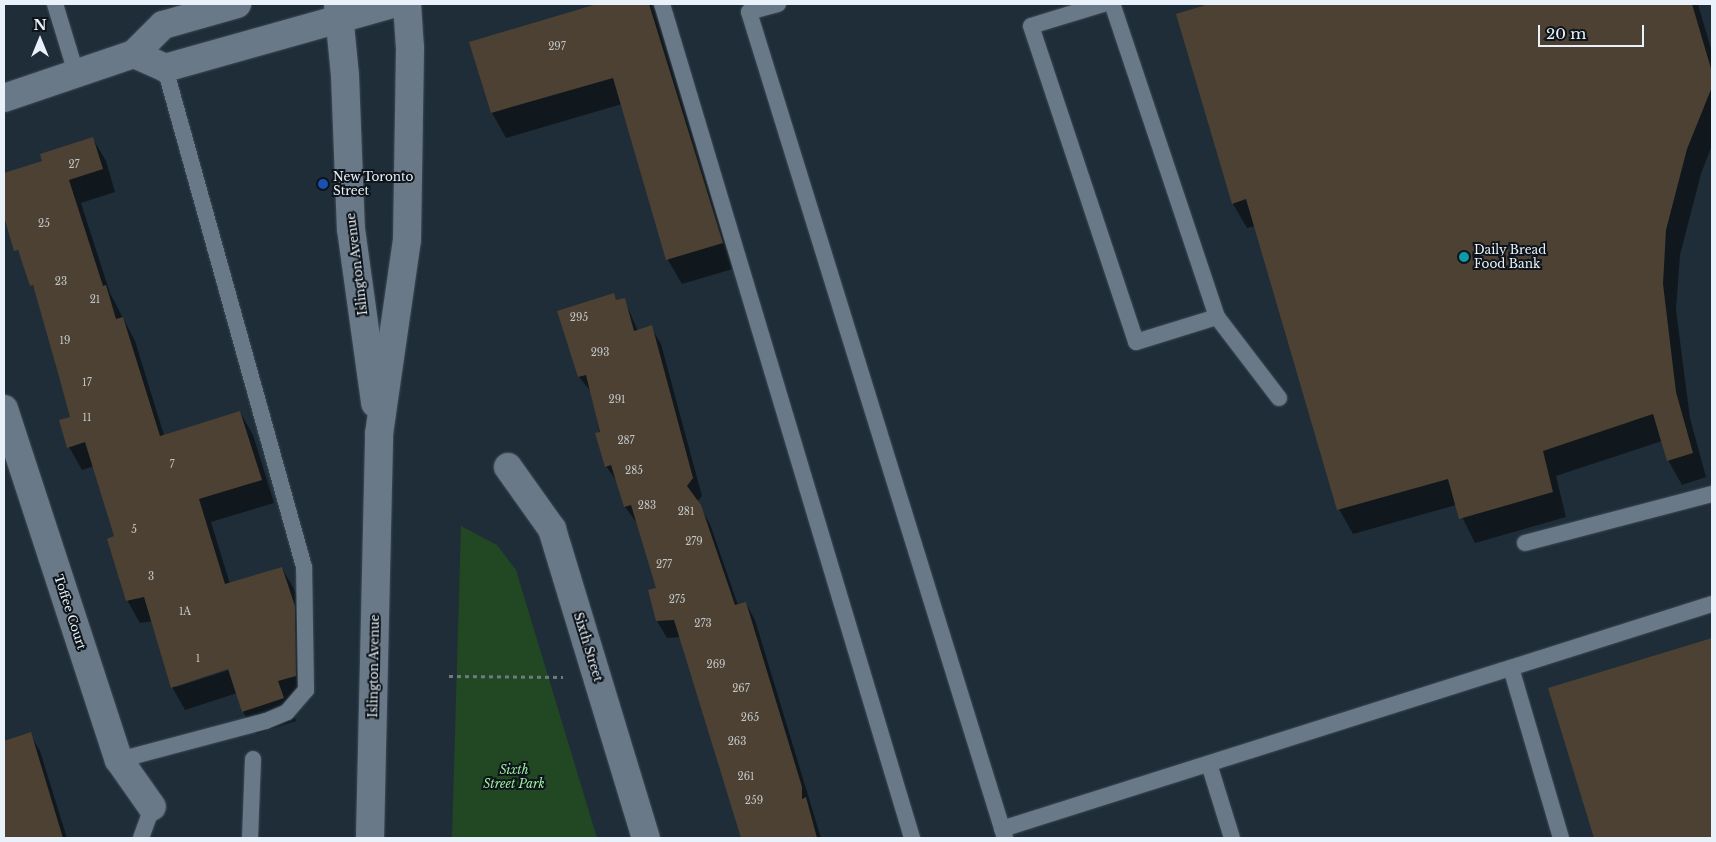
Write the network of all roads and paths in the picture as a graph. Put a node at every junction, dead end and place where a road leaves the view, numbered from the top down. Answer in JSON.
{"nodes":[{"id":1,"x":55,"y":4,"type":"edge"},
{"id":2,"x":238,"y":4,"type":"edge"},
{"id":3,"x":392,"y":4,"type":"edge"},
{"id":4,"x":407,"y":4,"type":"edge"},
{"id":5,"x":662,"y":4,"type":"edge"},
{"id":6,"x":778,"y":4,"type":"edge"},
{"id":7,"x":1103,"y":4,"type":"edge"},
{"id":8,"x":1112,"y":4,"type":"edge"},
{"id":9,"x":338,"y":11,"type":"edge"},
{"id":10,"x":134,"y":54,"type":"junction"},
{"id":11,"x":165,"y":68,"type":"junction"},
{"id":12,"x":76,"y":74,"type":"junction"},
{"id":13,"x":4,"y":98,"type":"edge"},
{"id":14,"x":1217,"y":317,"type":"junction"},
{"id":15,"x":1279,"y":398,"type":"dead end"},
{"id":16,"x":4,"y":409,"type":"edge"},
{"id":17,"x":379,"y":434,"type":"junction"},
{"id":18,"x":508,"y":467,"type":"dead end"},
{"id":19,"x":1712,"y":494,"type":"edge"},
{"id":20,"x":1525,"y":543,"type":"dead end"},
{"id":21,"x":1712,"y":604,"type":"edge"},
{"id":22,"x":1511,"y":668,"type":"junction"},
{"id":23,"x":449,"y":676,"type":"dead end"},
{"id":24,"x":597,"y":677,"type":"junction"},
{"id":25,"x":253,"y":759,"type":"dead end"},
{"id":26,"x":119,"y":760,"type":"junction"},
{"id":27,"x":1209,"y":764,"type":"junction"},
{"id":28,"x":152,"y":806,"type":"joint"},
{"id":29,"x":1004,"y":834,"type":"edge"},
{"id":30,"x":140,"y":838,"type":"edge"},
{"id":31,"x":250,"y":838,"type":"edge"},
{"id":32,"x":370,"y":838,"type":"edge"},
{"id":33,"x":646,"y":838,"type":"edge"},
{"id":34,"x":912,"y":838,"type":"edge"},
{"id":35,"x":1232,"y":838,"type":"edge"},
{"id":36,"x":1561,"y":838,"type":"edge"}],
"edges":[{"from":1,"to":12,"type":"lane"},
{"from":2,"to":10,"type":"street"},
{"from":3,"to":9,"type":"street"},
{"from":4,"to":17,"type":"street","name":"Islington Avenue"},
{"from":5,"to":34,"type":"lane"},
{"from":6,"to":29,"type":"lane"},
{"from":7,"to":14,"type":"lane"},
{"from":8,"to":14,"type":"lane"},
{"from":9,"to":11,"type":"street"},
{"from":9,"to":17,"type":"street","name":"Islington Avenue"},
{"from":10,"to":11,"type":"street"},
{"from":10,"to":12,"type":"street"},
{"from":11,"to":26,"type":"lane"},
{"from":12,"to":13,"type":"street"},
{"from":14,"to":15,"type":"lane"},
{"from":16,"to":26,"type":"street","name":"Toffee Court"},
{"from":17,"to":32,"type":"street","name":"Islington Avenue"},
{"from":18,"to":24,"type":"street","name":"Sixth Street"},
{"from":19,"to":20,"type":"lane"},
{"from":21,"to":22,"type":"lane"},
{"from":22,"to":27,"type":"lane"},
{"from":22,"to":36,"type":"lane"},
{"from":23,"to":24,"type":"path"},
{"from":24,"to":33,"type":"street","name":"Sixth Street"},
{"from":25,"to":31,"type":"lane"},
{"from":26,"to":28,"type":"street","name":"Toffee Court"},
{"from":27,"to":29,"type":"lane"},
{"from":27,"to":35,"type":"lane"},
{"from":28,"to":30,"type":"lane"}]}
